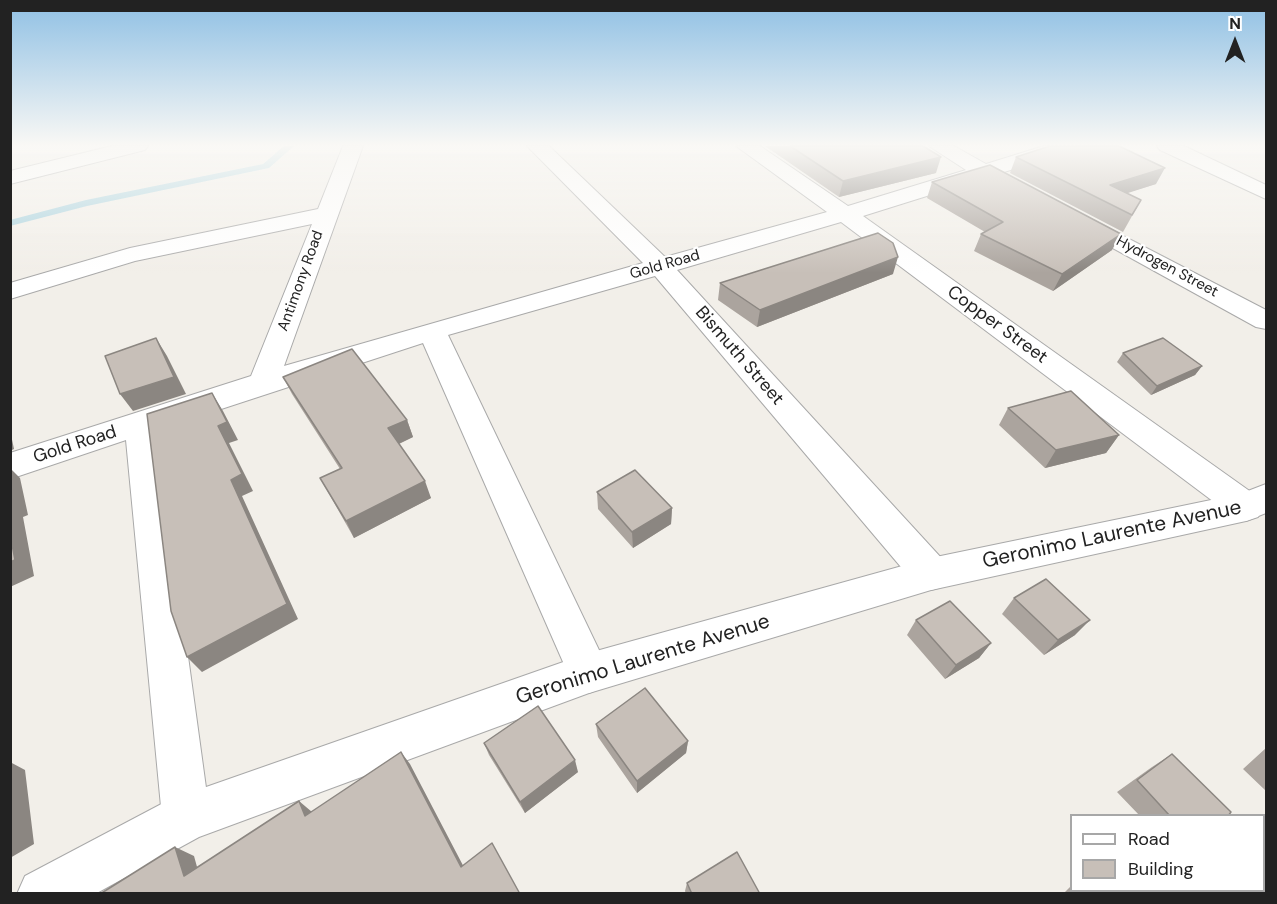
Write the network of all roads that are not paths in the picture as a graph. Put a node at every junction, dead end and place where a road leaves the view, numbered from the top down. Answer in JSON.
{"nodes":[{"id":1,"x":336,"y":188,"type":"edge"},
{"id":2,"x":580,"y":188,"type":"edge"},
{"id":3,"x":808,"y":188,"type":"edge"},
{"id":4,"x":929,"y":188,"type":"edge"},
{"id":5,"x":1054,"y":208,"type":"edge"},
{"id":6,"x":326,"y":213,"type":"junction"},
{"id":7,"x":845,"y":213,"type":"junction"},
{"id":8,"x":661,"y":267,"type":"junction"},
{"id":9,"x":10,"y":291,"type":"edge"},
{"id":10,"x":1266,"y":321,"type":"edge"},
{"id":11,"x":432,"y":331,"type":"junction"},
{"id":12,"x":263,"y":383,"type":"junction"},
{"id":13,"x":140,"y":424,"type":"junction"},
{"id":14,"x":10,"y":466,"type":"edge"},
{"id":15,"x":1256,"y":502,"type":"edge"},
{"id":16,"x":931,"y":574,"type":"junction"},
{"id":17,"x":589,"y":673,"type":"junction"},
{"id":18,"x":186,"y":817,"type":"junction"},
{"id":19,"x":43,"y":894,"type":"edge"}],
"edges":[{"from":1,"to":6,"type":"street","name":"Antimony Road"},
{"from":2,"to":8,"type":"street","name":"Bismuth Street"},
{"from":3,"to":7,"type":"street","name":"Copper Street"},
{"from":4,"to":7,"type":"street","name":"Gold Road"},
{"from":5,"to":10,"type":"street","name":"Hydrogen Street"},
{"from":6,"to":9,"type":"street"},
{"from":6,"to":12,"type":"street","name":"Antimony Road"},
{"from":7,"to":8,"type":"street","name":"Gold Road"},
{"from":7,"to":15,"type":"street","name":"Copper Street"},
{"from":8,"to":11,"type":"street","name":"Gold Road"},
{"from":8,"to":16,"type":"street","name":"Bismuth Street"},
{"from":11,"to":12,"type":"street","name":"Gold Road"},
{"from":11,"to":17,"type":"street"},
{"from":12,"to":13,"type":"street","name":"Gold Road"},
{"from":13,"to":14,"type":"street","name":"Gold Road"},
{"from":13,"to":18,"type":"street"},
{"from":15,"to":16,"type":"street","name":"Geronimo Laurente Avenue"},
{"from":16,"to":17,"type":"street","name":"Geronimo Laurente Avenue"},
{"from":17,"to":18,"type":"street","name":"Geronimo Laurente Avenue"},
{"from":18,"to":19,"type":"street","name":"Geronimo Laurente Avenue"}]}
